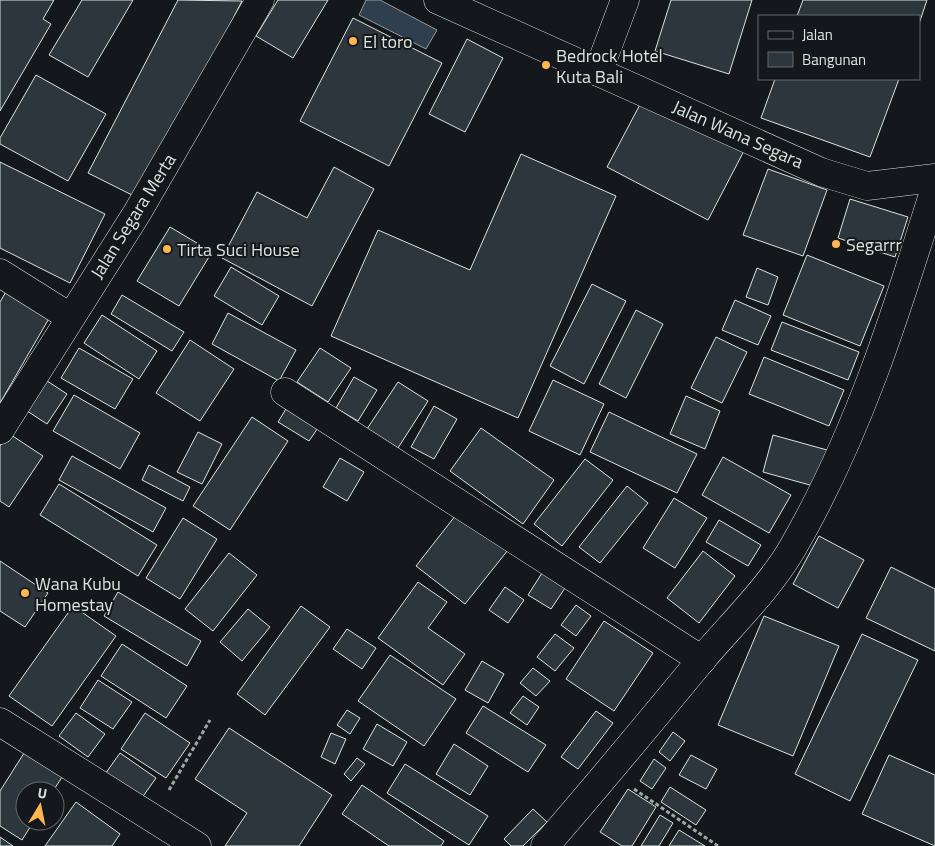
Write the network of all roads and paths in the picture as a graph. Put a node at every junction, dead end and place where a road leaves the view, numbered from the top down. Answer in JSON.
{"nodes":[{"id":1,"x":260,"y":0,"type":"edge"},
{"id":2,"x":438,"y":0,"type":"edge"},
{"id":3,"x":625,"y":0,"type":"edge"},
{"id":4,"x":598,"y":72,"type":"junction"},
{"id":5,"x":935,"y":178,"type":"edge"},
{"id":6,"x":935,"y":188,"type":"edge"},
{"id":7,"x":0,"y":272,"type":"edge"},
{"id":8,"x":70,"y":317,"type":"junction"},
{"id":9,"x":285,"y":392,"type":"dead end"},
{"id":10,"x":0,"y":430,"type":"edge"},
{"id":11,"x":702,"y":660,"type":"junction"},
{"id":12,"x":210,"y":720,"type":"dead end"},
{"id":13,"x":0,"y":722,"type":"edge"},
{"id":14,"x":609,"y":772,"type":"junction"},
{"id":15,"x":153,"y":818,"type":"junction"},
{"id":16,"x":197,"y":846,"type":"edge"},
{"id":17,"x":545,"y":846,"type":"edge"},
{"id":18,"x":718,"y":846,"type":"edge"}],
"edges":[{"from":1,"to":8,"type":"street","name":"Jalan Segara Merta"},
{"from":2,"to":4,"type":"street","name":"Jalan Wana Segara"},
{"from":3,"to":4,"type":"street"},
{"from":4,"to":5,"type":"street","name":"Jalan Wana Segara"},
{"from":6,"to":11,"type":"street"},
{"from":7,"to":8,"type":"street"},
{"from":8,"to":10,"type":"street","name":"Jalan Segara Merta"},
{"from":9,"to":11,"type":"street"},
{"from":11,"to":14,"type":"street"},
{"from":12,"to":15,"type":"path"},
{"from":13,"to":15,"type":"street"},
{"from":14,"to":17,"type":"street"},
{"from":14,"to":18,"type":"path"},
{"from":15,"to":16,"type":"street"}]}
